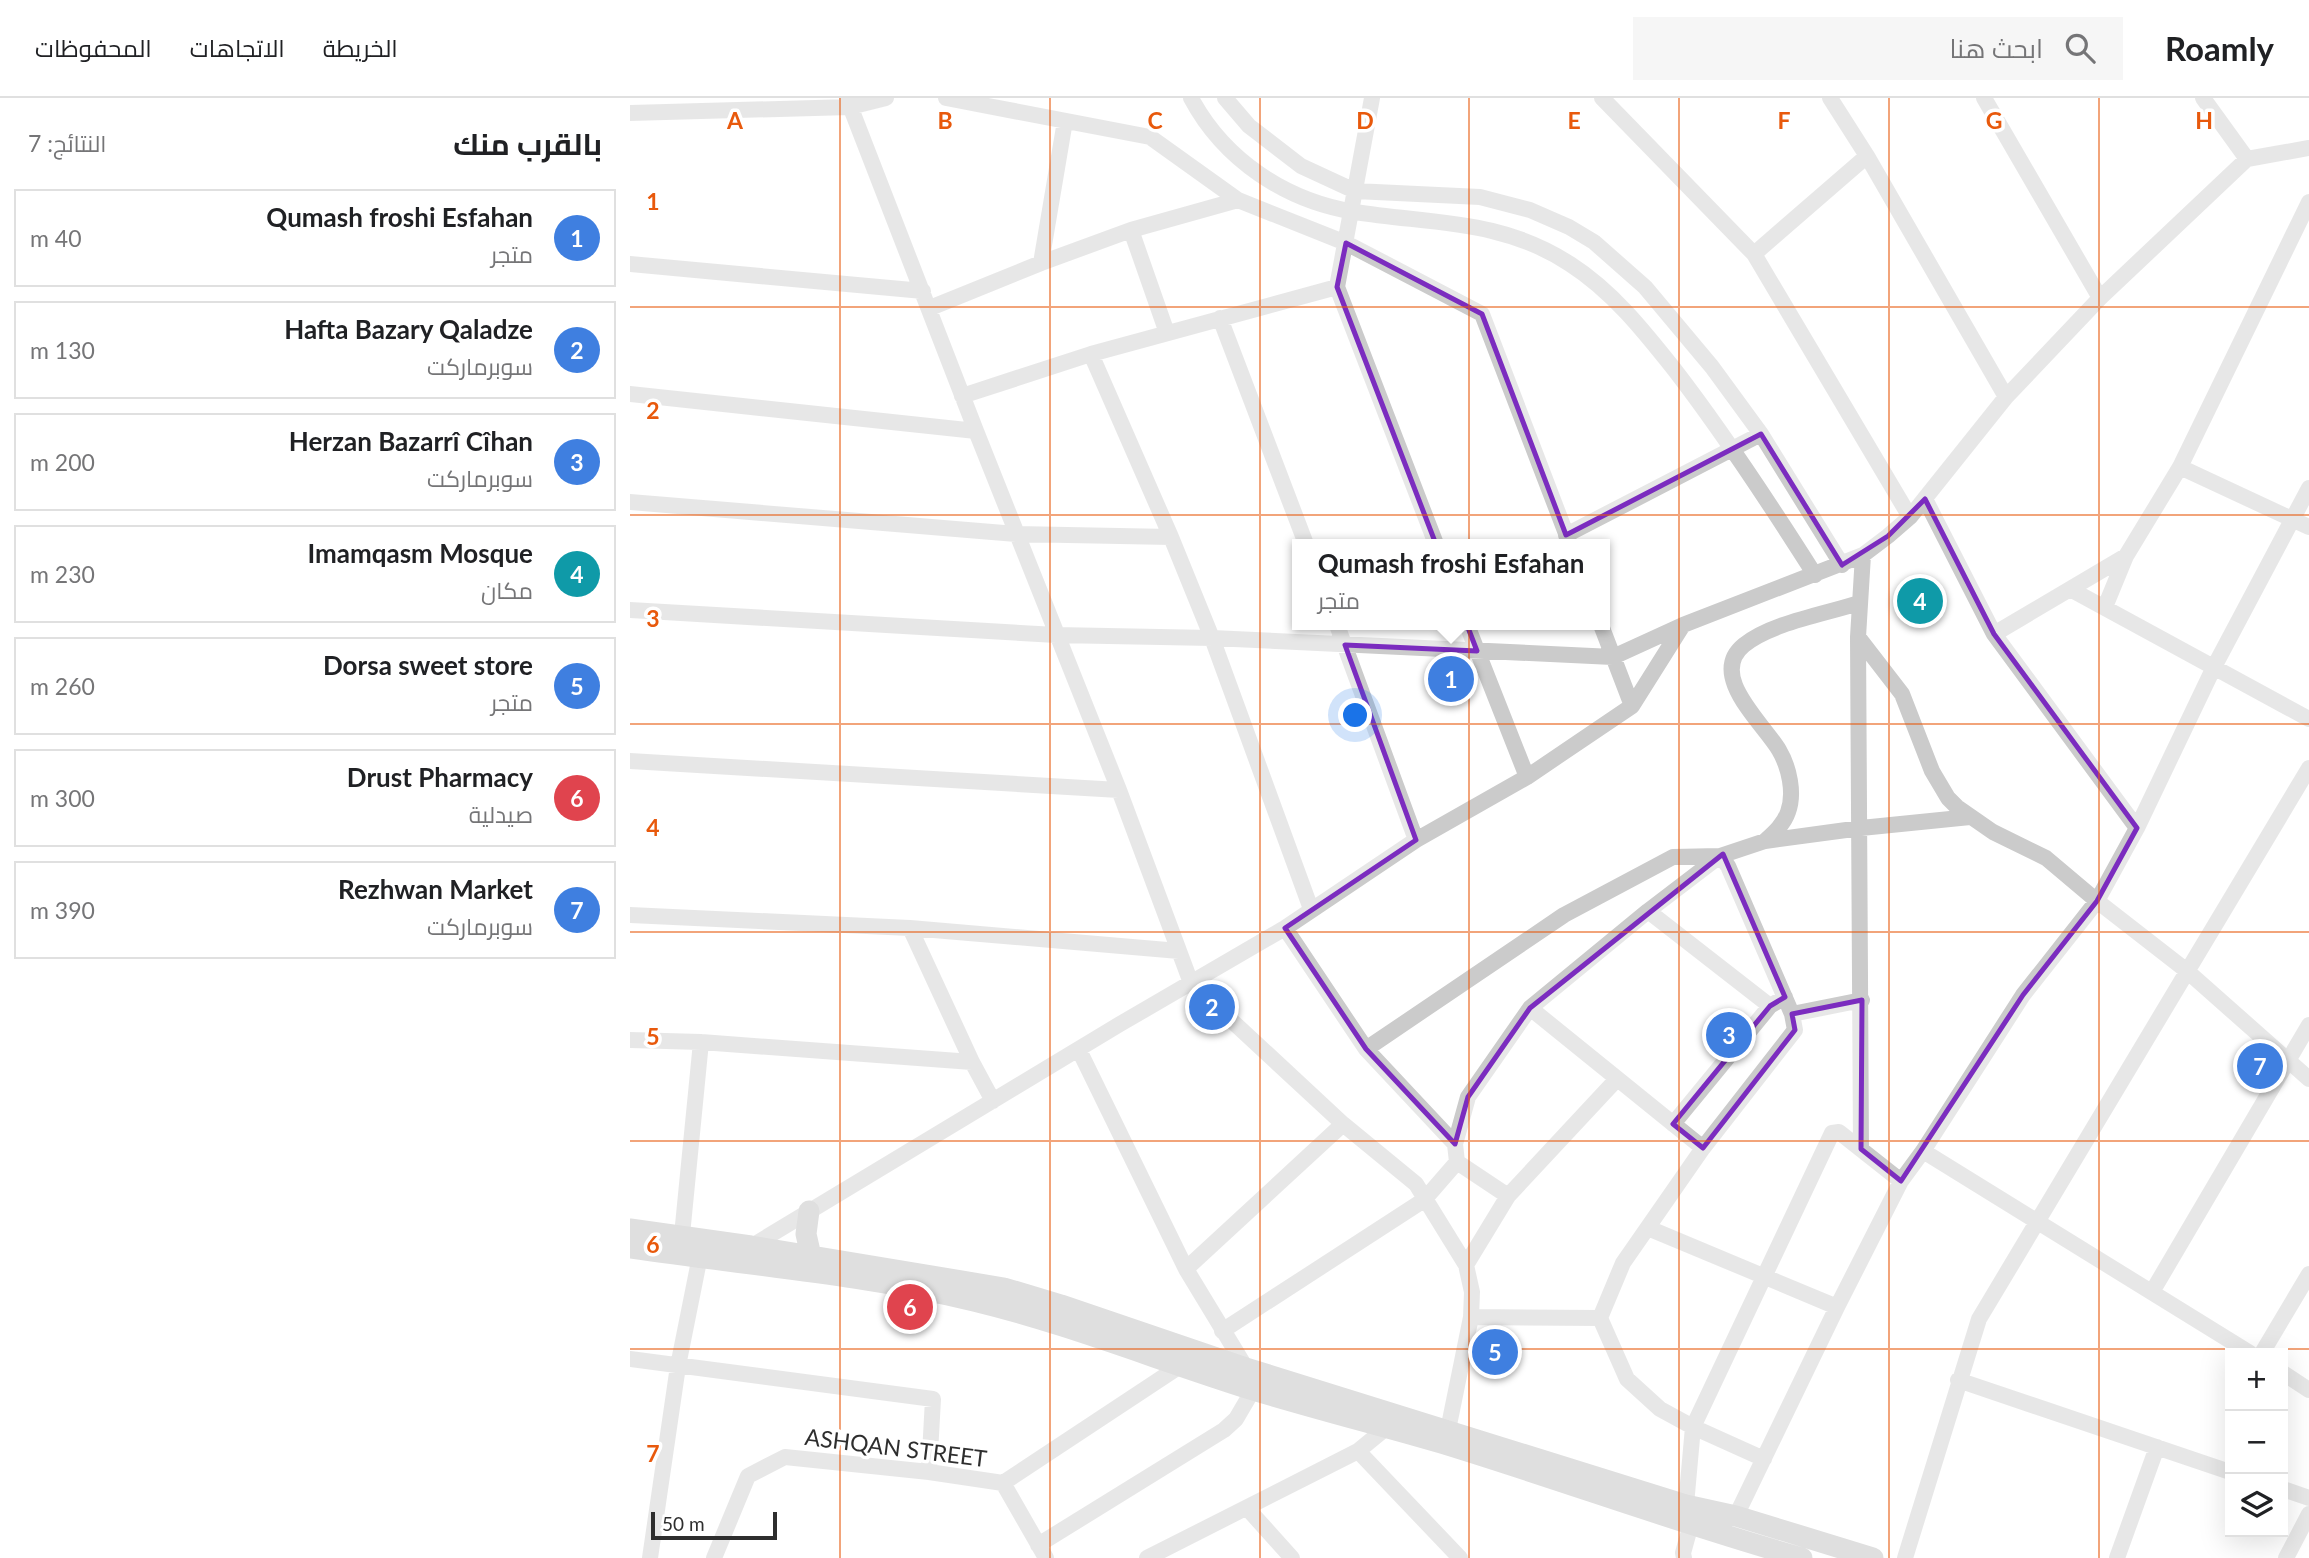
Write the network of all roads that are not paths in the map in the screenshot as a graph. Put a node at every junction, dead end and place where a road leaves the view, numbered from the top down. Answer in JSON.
{"nodes":[{"id":1,"x":886,"y":98,"type":"edge"},
{"id":2,"x":946,"y":98,"type":"edge"},
{"id":3,"x":1191,"y":98,"type":"edge"},
{"id":4,"x":1225,"y":98,"type":"edge"},
{"id":5,"x":1371,"y":98,"type":"edge"},
{"id":6,"x":1602,"y":98,"type":"edge"},
{"id":7,"x":1830,"y":98,"type":"edge"},
{"id":8,"x":1984,"y":98,"type":"edge"},
{"id":9,"x":2203,"y":98,"type":"edge"},
{"id":10,"x":849,"y":102,"type":"edge"},
{"id":11,"x":630,"y":113,"type":"edge"},
{"id":12,"x":1065,"y":121,"type":"junction"},
{"id":13,"x":2309,"y":148,"type":"edge"},
{"id":14,"x":1867,"y":156,"type":"junction"},
{"id":15,"x":2247,"y":159,"type":"junction"},
{"id":16,"x":1355,"y":191,"type":"junction"},
{"id":17,"x":1238,"y":200,"type":"junction"},
{"id":18,"x":2309,"y":202,"type":"edge"},
{"id":19,"x":1352,"y":212,"type":"junction"},
{"id":20,"x":1131,"y":230,"type":"junction"},
{"id":21,"x":1346,"y":243,"type":"junction"},
{"id":22,"x":1754,"y":254,"type":"junction"},
{"id":23,"x":1041,"y":263,"type":"junction"},
{"id":24,"x":630,"y":264,"type":"edge"},
{"id":25,"x":1337,"y":287,"type":"junction"},
{"id":26,"x":923,"y":291,"type":"junction"},
{"id":27,"x":2100,"y":298,"type":"junction"},
{"id":28,"x":930,"y":308,"type":"junction"},
{"id":29,"x":1220,"y":318,"type":"junction"},
{"id":30,"x":1167,"y":333,"type":"junction"},
{"id":31,"x":1091,"y":354,"type":"junction"},
{"id":32,"x":630,"y":394,"type":"edge"},
{"id":33,"x":962,"y":396,"type":"junction"},
{"id":34,"x":2006,"y":397,"type":"junction"},
{"id":35,"x":976,"y":431,"type":"junction"},
{"id":36,"x":1761,"y":435,"type":"junction"},
{"id":37,"x":1734,"y":449,"type":"junction"},
{"id":38,"x":2180,"y":467,"type":"junction"},
{"id":39,"x":2309,"y":488,"type":"edge"},
{"id":40,"x":1925,"y":499,"type":"junction"},
{"id":41,"x":630,"y":502,"type":"edge"},
{"id":42,"x":1910,"y":517,"type":"junction"},
{"id":43,"x":2291,"y":519,"type":"junction"},
{"id":44,"x":2309,"y":527,"type":"edge"},
{"id":45,"x":1016,"y":534,"type":"junction"},
{"id":46,"x":1171,"y":537,"type":"junction"},
{"id":47,"x":1305,"y":539,"type":"edge"},
{"id":48,"x":1434,"y":539,"type":"edge"},
{"id":49,"x":1568,"y":539,"type":"edge"},
{"id":50,"x":1863,"y":555,"type":"junction"},
{"id":51,"x":2126,"y":556,"type":"junction"},
{"id":52,"x":1842,"y":565,"type":"junction"},
{"id":53,"x":1815,"y":575,"type":"junction"},
{"id":54,"x":2070,"y":589,"type":"junction"},
{"id":55,"x":1859,"y":603,"type":"junction"},
{"id":56,"x":2105,"y":607,"type":"junction"},
{"id":57,"x":630,"y":610,"type":"edge"},
{"id":58,"x":1683,"y":625,"type":"junction"},
{"id":59,"x":1339,"y":630,"type":"edge"},
{"id":60,"x":1469,"y":630,"type":"edge"},
{"id":61,"x":1603,"y":630,"type":"edge"},
{"id":62,"x":1994,"y":634,"type":"junction"},
{"id":63,"x":1056,"y":635,"type":"junction"},
{"id":64,"x":1858,"y":637,"type":"junction"},
{"id":65,"x":1212,"y":638,"type":"junction"},
{"id":66,"x":1345,"y":645,"type":"junction"},
{"id":67,"x":1477,"y":651,"type":"junction"},
{"id":68,"x":1613,"y":657,"type":"junction"},
{"id":69,"x":2214,"y":667,"type":"junction"},
{"id":70,"x":1632,"y":706,"type":"junction"},
{"id":71,"x":2309,"y":719,"type":"edge"},
{"id":72,"x":630,"y":761,"type":"edge"},
{"id":73,"x":2309,"y":768,"type":"edge"},
{"id":74,"x":1527,"y":777,"type":"junction"},
{"id":75,"x":1119,"y":790,"type":"junction"},
{"id":76,"x":1970,"y":817,"type":"junction"},
{"id":77,"x":1861,"y":828,"type":"junction"},
{"id":78,"x":2137,"y":828,"type":"junction"},
{"id":79,"x":1416,"y":840,"type":"junction"},
{"id":80,"x":1765,"y":841,"type":"junction"},
{"id":81,"x":1720,"y":856,"type":"junction"},
{"id":82,"x":2096,"y":901,"type":"junction"},
{"id":83,"x":1311,"y":909,"type":"junction"},
{"id":84,"x":1648,"y":911,"type":"junction"},
{"id":85,"x":630,"y":915,"type":"edge"},
{"id":86,"x":910,"y":928,"type":"junction"},
{"id":87,"x":1285,"y":928,"type":"junction"},
{"id":88,"x":1179,"y":951,"type":"junction"},
{"id":89,"x":2188,"y":971,"type":"junction"},
{"id":90,"x":1191,"y":983,"type":"junction"},
{"id":91,"x":1785,"y":997,"type":"junction"},
{"id":92,"x":1862,"y":1000,"type":"junction"},
{"id":93,"x":1770,"y":1006,"type":"junction"},
{"id":94,"x":1530,"y":1008,"type":"junction"},
{"id":95,"x":1792,"y":1014,"type":"junction"},
{"id":96,"x":2309,"y":1025,"type":"edge"},
{"id":97,"x":630,"y":1040,"type":"edge"},
{"id":98,"x":701,"y":1042,"type":"junction"},
{"id":99,"x":1366,"y":1049,"type":"junction"},
{"id":100,"x":1079,"y":1050,"type":"junction"},
{"id":101,"x":972,"y":1062,"type":"junction"},
{"id":102,"x":2288,"y":1062,"type":"junction"},
{"id":103,"x":1617,"y":1079,"type":"junction"},
{"id":104,"x":2309,"y":1079,"type":"edge"},
{"id":105,"x":993,"y":1101,"type":"junction"},
{"id":106,"x":1343,"y":1124,"type":"junction"},
{"id":107,"x":1673,"y":1124,"type":"junction"},
{"id":108,"x":1455,"y":1144,"type":"junction"},
{"id":109,"x":1703,"y":1148,"type":"junction"},
{"id":110,"x":1861,"y":1149,"type":"junction"},
{"id":111,"x":1923,"y":1151,"type":"junction"},
{"id":112,"x":1457,"y":1162,"type":"junction"},
{"id":113,"x":1901,"y":1181,"type":"junction"},
{"id":114,"x":1508,"y":1196,"type":"junction"},
{"id":115,"x":1424,"y":1200,"type":"junction"},
{"id":116,"x":809,"y":1211,"type":"junction"},
{"id":117,"x":2037,"y":1221,"type":"junction"},
{"id":118,"x":1648,"y":1228,"type":"junction"},
{"id":119,"x":630,"y":1229,"type":"edge"},
{"id":120,"x":682,"y":1236,"type":"junction"},
{"id":121,"x":751,"y":1246,"type":"junction"},
{"id":122,"x":630,"y":1248,"type":"edge"},
{"id":123,"x":701,"y":1248,"type":"junction"},
{"id":124,"x":811,"y":1256,"type":"junction"},
{"id":125,"x":727,"y":1261,"type":"junction"},
{"id":126,"x":1465,"y":1265,"type":"junction"},
{"id":127,"x":1186,"y":1269,"type":"junction"},
{"id":128,"x":2309,"y":1274,"type":"edge"},
{"id":129,"x":1764,"y":1276,"type":"junction"},
{"id":130,"x":2152,"y":1292,"type":"junction"},
{"id":131,"x":1837,"y":1307,"type":"junction"},
{"id":132,"x":1471,"y":1317,"type":"junction"},
{"id":133,"x":1601,"y":1318,"type":"junction"},
{"id":134,"x":1222,"y":1331,"type":"junction"},
{"id":135,"x":2242,"y":1348,"type":"edge"},
{"id":136,"x":2265,"y":1348,"type":"edge"},
{"id":137,"x":630,"y":1359,"type":"edge"},
{"id":138,"x":678,"y":1366,"type":"junction"},
{"id":139,"x":1180,"y":1366,"type":"junction"},
{"id":140,"x":1246,"y":1368,"type":"junction"},
{"id":141,"x":2288,"y":1376,"type":"edge"},
{"id":142,"x":1958,"y":1380,"type":"junction"},
{"id":143,"x":1253,"y":1390,"type":"junction"},
{"id":144,"x":2309,"y":1390,"type":"edge"},
{"id":145,"x":1388,"y":1420,"type":"junction"},
{"id":146,"x":1693,"y":1427,"type":"junction"},
{"id":147,"x":1448,"y":1430,"type":"junction"},
{"id":148,"x":2157,"y":1447,"type":"junction"},
{"id":149,"x":1358,"y":1451,"type":"junction"},
{"id":150,"x":1764,"y":1459,"type":"junction"},
{"id":151,"x":2225,"y":1470,"type":"edge"},
{"id":152,"x":929,"y":1472,"type":"junction"},
{"id":153,"x":1003,"y":1483,"type":"junction"},
{"id":154,"x":2288,"y":1491,"type":"edge"},
{"id":155,"x":2309,"y":1498,"type":"edge"},
{"id":156,"x":1247,"y":1508,"type":"junction"},
{"id":157,"x":1689,"y":1514,"type":"junction"},
{"id":158,"x":2309,"y":1514,"type":"edge"},
{"id":159,"x":1736,"y":1516,"type":"junction"},
{"id":160,"x":1042,"y":1551,"type":"edge"},
{"id":161,"x":1681,"y":1556,"type":"edge"},
{"id":162,"x":650,"y":1558,"type":"edge"},
{"id":163,"x":713,"y":1558,"type":"edge"},
{"id":164,"x":1147,"y":1558,"type":"edge"},
{"id":165,"x":1292,"y":1558,"type":"edge"},
{"id":166,"x":1460,"y":1558,"type":"edge"},
{"id":167,"x":1802,"y":1558,"type":"edge"},
{"id":168,"x":1873,"y":1558,"type":"edge"},
{"id":169,"x":1905,"y":1558,"type":"edge"},
{"id":170,"x":2118,"y":1558,"type":"edge"},
{"id":171,"x":2286,"y":1558,"type":"edge"}],
"edges":[{"from":1,"to":10,"type":"street"},
{"from":2,"to":12,"type":"street"},
{"from":3,"to":19,"type":"street"},
{"from":4,"to":16,"type":"street"},
{"from":5,"to":16,"type":"street"},
{"from":6,"to":22,"type":"street"},
{"from":7,"to":14,"type":"street"},
{"from":8,"to":27,"type":"street"},
{"from":9,"to":15,"type":"street"},
{"from":10,"to":11,"type":"street"},
{"from":10,"to":26,"type":"street"},
{"from":12,"to":17,"type":"street"},
{"from":12,"to":23,"type":"street"},
{"from":13,"to":15,"type":"street"},
{"from":14,"to":22,"type":"street"},
{"from":14,"to":34,"type":"street"},
{"from":15,"to":27,"type":"street"},
{"from":16,"to":19,"type":"street"},
{"from":16,"to":36,"type":"street"},
{"from":17,"to":20,"type":"street"},
{"from":17,"to":21,"type":"street"},
{"from":18,"to":38,"type":"street"},
{"from":19,"to":21,"type":"street"},
{"from":19,"to":37,"type":"street"},
{"from":20,"to":23,"type":"street"},
{"from":20,"to":30,"type":"street"},
{"from":21,"to":25,"type":"street"},
{"from":21,"to":49,"type":"street"},
{"from":22,"to":42,"type":"street"},
{"from":23,"to":28,"type":"street"},
{"from":24,"to":26,"type":"street"},
{"from":25,"to":29,"type":"street"},
{"from":25,"to":48,"type":"street"},
{"from":26,"to":28,"type":"street"},
{"from":27,"to":34,"type":"street"},
{"from":28,"to":33,"type":"street"},
{"from":29,"to":30,"type":"street"},
{"from":29,"to":47,"type":"street"},
{"from":30,"to":31,"type":"street"},
{"from":31,"to":33,"type":"street"},
{"from":31,"to":46,"type":"street"},
{"from":32,"to":35,"type":"street"},
{"from":33,"to":35,"type":"street"},
{"from":34,"to":40,"type":"street"},
{"from":35,"to":45,"type":"street"},
{"from":36,"to":37,"type":"street"},
{"from":36,"to":52,"type":"street"},
{"from":37,"to":49,"type":"street"},
{"from":37,"to":53,"type":"street"},
{"from":38,"to":43,"type":"street"},
{"from":38,"to":51,"type":"street"},
{"from":39,"to":43,"type":"street"},
{"from":40,"to":42,"type":"street"},
{"from":40,"to":62,"type":"street"},
{"from":41,"to":45,"type":"street"},
{"from":42,"to":50,"type":"street"},
{"from":43,"to":44,"type":"street"},
{"from":43,"to":69,"type":"street"},
{"from":45,"to":46,"type":"street"},
{"from":45,"to":63,"type":"street"},
{"from":46,"to":65,"type":"street"},
{"from":50,"to":52,"type":"street"},
{"from":50,"to":55,"type":"street"},
{"from":51,"to":54,"type":"street"},
{"from":51,"to":56,"type":"street"},
{"from":52,"to":53,"type":"street"},
{"from":53,"to":58,"type":"street"},
{"from":54,"to":56,"type":"street"},
{"from":54,"to":62,"type":"street"},
{"from":55,"to":64,"type":"street"},
{"from":55,"to":80,"type":"street"},
{"from":56,"to":69,"type":"street"},
{"from":57,"to":63,"type":"street"},
{"from":58,"to":68,"type":"street"},
{"from":58,"to":70,"type":"street"},
{"from":59,"to":66,"type":"street"},
{"from":60,"to":67,"type":"street"},
{"from":61,"to":68,"type":"street"},
{"from":62,"to":78,"type":"street"},
{"from":63,"to":65,"type":"street"},
{"from":63,"to":75,"type":"street"},
{"from":64,"to":76,"type":"street"},
{"from":64,"to":77,"type":"street"},
{"from":65,"to":66,"type":"street"},
{"from":65,"to":83,"type":"street"},
{"from":66,"to":67,"type":"street"},
{"from":66,"to":79,"type":"street"},
{"from":67,"to":68,"type":"street"},
{"from":67,"to":74,"type":"street"},
{"from":68,"to":70,"type":"street"},
{"from":69,"to":71,"type":"street"},
{"from":69,"to":78,"type":"street"},
{"from":70,"to":74,"type":"street"},
{"from":72,"to":75,"type":"street"},
{"from":73,"to":89,"type":"street"},
{"from":74,"to":79,"type":"street"},
{"from":75,"to":88,"type":"street"},
{"from":76,"to":77,"type":"street"},
{"from":76,"to":82,"type":"street"},
{"from":77,"to":80,"type":"street"},
{"from":77,"to":92,"type":"street"},
{"from":78,"to":82,"type":"street"},
{"from":79,"to":83,"type":"street"},
{"from":80,"to":81,"type":"street"},
{"from":81,"to":84,"type":"street"},
{"from":81,"to":91,"type":"street"},
{"from":81,"to":99,"type":"street"},
{"from":82,"to":89,"type":"street"},
{"from":82,"to":111,"type":"street"},
{"from":83,"to":87,"type":"street"},
{"from":84,"to":93,"type":"street"},
{"from":84,"to":94,"type":"street"},
{"from":85,"to":86,"type":"street"},
{"from":86,"to":88,"type":"street"},
{"from":86,"to":101,"type":"street"},
{"from":87,"to":90,"type":"street"},
{"from":87,"to":99,"type":"street"},
{"from":88,"to":90,"type":"street"},
{"from":89,"to":102,"type":"street"},
{"from":89,"to":117,"type":"street"},
{"from":90,"to":100,"type":"street"},
{"from":90,"to":106,"type":"street"},
{"from":91,"to":93,"type":"street"},
{"from":91,"to":95,"type":"street"},
{"from":92,"to":95,"type":"street"},
{"from":92,"to":110,"type":"street"},
{"from":93,"to":107,"type":"street"},
{"from":94,"to":103,"type":"street"},
{"from":94,"to":108,"type":"street"},
{"from":95,"to":109,"type":"street"},
{"from":96,"to":102,"type":"street"},
{"from":97,"to":98,"type":"street"},
{"from":98,"to":101,"type":"street"},
{"from":98,"to":120,"type":"street"},
{"from":99,"to":108,"type":"street"},
{"from":100,"to":105,"type":"street"},
{"from":100,"to":127,"type":"street"},
{"from":101,"to":105,"type":"street"},
{"from":102,"to":104,"type":"street"},
{"from":102,"to":130,"type":"street"},
{"from":103,"to":107,"type":"street"},
{"from":103,"to":114,"type":"street"},
{"from":105,"to":116,"type":"street"},
{"from":106,"to":115,"type":"street"},
{"from":106,"to":127,"type":"street"},
{"from":107,"to":109,"type":"street"},
{"from":108,"to":112,"type":"street"},
{"from":109,"to":118,"type":"street"},
{"from":110,"to":113,"type":"street"},
{"from":110,"to":129,"type":"street"},
{"from":111,"to":113,"type":"street"},
{"from":111,"to":117,"type":"street"},
{"from":112,"to":114,"type":"street"},
{"from":112,"to":115,"type":"street"},
{"from":113,"to":131,"type":"street"},
{"from":114,"to":126,"type":"street"},
{"from":115,"to":126,"type":"street"},
{"from":115,"to":134,"type":"street"},
{"from":116,"to":121,"type":"street"},
{"from":116,"to":124,"type":"street"},
{"from":117,"to":130,"type":"street"},
{"from":117,"to":142,"type":"street"},
{"from":118,"to":129,"type":"street"},
{"from":118,"to":133,"type":"street"},
{"from":119,"to":120,"type":"street"},
{"from":120,"to":123,"type":"street"},
{"from":121,"to":123,"type":"street"},
{"from":121,"to":124,"type":"street"},
{"from":121,"to":125,"type":"street"},
{"from":122,"to":123,"type":"street"},
{"from":123,"to":125,"type":"street"},
{"from":123,"to":138,"type":"street"},
{"from":124,"to":140,"type":"street"},
{"from":125,"to":139,"type":"street"},
{"from":126,"to":132,"type":"street"},
{"from":127,"to":134,"type":"street"},
{"from":128,"to":136,"type":"street"},
{"from":129,"to":131,"type":"street"},
{"from":129,"to":146,"type":"street"},
{"from":130,"to":135,"type":"street"},
{"from":131,"to":150,"type":"street"},
{"from":132,"to":133,"type":"street"},
{"from":132,"to":147,"type":"street"},
{"from":133,"to":146,"type":"street"},
{"from":134,"to":140,"type":"street"},
{"from":137,"to":138,"type":"street"},
{"from":138,"to":152,"type":"street"},
{"from":138,"to":162,"type":"street"},
{"from":139,"to":143,"type":"street"},
{"from":139,"to":153,"type":"street","name":"ASHQAN STREET"},
{"from":140,"to":145,"type":"street"},
{"from":141,"to":144,"type":"street"},
{"from":142,"to":148,"type":"street"},
{"from":142,"to":169,"type":"street"},
{"from":143,"to":145,"type":"street"},
{"from":143,"to":160,"type":"street"},
{"from":145,"to":147,"type":"street"},
{"from":145,"to":149,"type":"street"},
{"from":145,"to":157,"type":"street"},
{"from":146,"to":150,"type":"street"},
{"from":146,"to":157,"type":"street"},
{"from":147,"to":157,"type":"street"},
{"from":148,"to":151,"type":"street"},
{"from":148,"to":170,"type":"street"},
{"from":149,"to":156,"type":"street"},
{"from":149,"to":166,"type":"street"},
{"from":150,"to":159,"type":"street"},
{"from":152,"to":153,"type":"street","name":"ASHQAN STREET"},
{"from":152,"to":163,"type":"street","name":"ASHQAN STREET"},
{"from":153,"to":160,"type":"street"},
{"from":154,"to":155,"type":"street"},
{"from":156,"to":164,"type":"street"},
{"from":156,"to":165,"type":"street"},
{"from":157,"to":159,"type":"street"},
{"from":157,"to":161,"type":"street"},
{"from":157,"to":167,"type":"street"},
{"from":158,"to":171,"type":"street"},
{"from":159,"to":168,"type":"street"}]}
